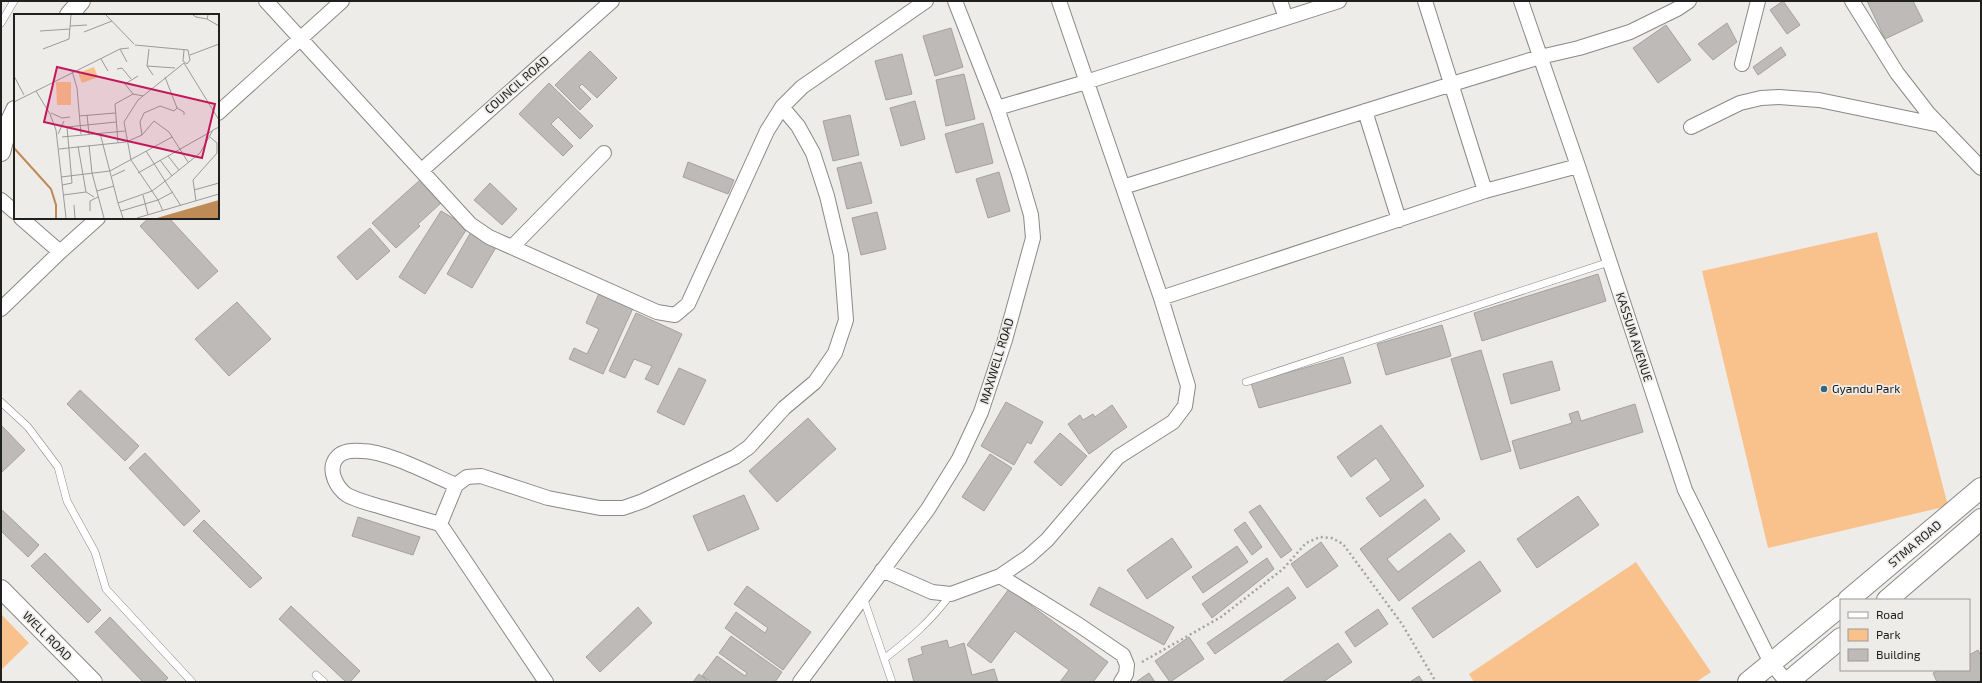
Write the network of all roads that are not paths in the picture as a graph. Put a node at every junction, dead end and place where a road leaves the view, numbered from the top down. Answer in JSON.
{"nodes":[{"id":1,"x":14,"y":1,"type":"edge"},
{"id":2,"x":80,"y":1,"type":"edge"},
{"id":3,"x":266,"y":1,"type":"edge"},
{"id":4,"x":342,"y":1,"type":"edge"},
{"id":5,"x":612,"y":1,"type":"edge"},
{"id":6,"x":926,"y":1,"type":"edge"},
{"id":7,"x":955,"y":1,"type":"edge"},
{"id":8,"x":1059,"y":1,"type":"edge"},
{"id":9,"x":1280,"y":1,"type":"edge"},
{"id":10,"x":1339,"y":1,"type":"edge"},
{"id":11,"x":1425,"y":1,"type":"edge"},
{"id":12,"x":1521,"y":1,"type":"edge"},
{"id":13,"x":1689,"y":1,"type":"edge"},
{"id":14,"x":1758,"y":1,"type":"edge"},
{"id":15,"x":1852,"y":1,"type":"edge"},
{"id":16,"x":70,"y":14,"type":"edge"},
{"id":17,"x":1286,"y":18,"type":"junction"},
{"id":18,"x":1,"y":23,"type":"edge"},
{"id":19,"x":302,"y":39,"type":"junction"},
{"id":20,"x":1540,"y":57,"type":"junction"},
{"id":21,"x":1742,"y":64,"type":"dead end"},
{"id":22,"x":1086,"y":82,"type":"junction"},
{"id":23,"x":1452,"y":84,"type":"junction"},
{"id":24,"x":782,"y":107,"type":"junction"},
{"id":25,"x":996,"y":108,"type":"junction"},
{"id":26,"x":219,"y":111,"type":"edge"},
{"id":27,"x":1365,"y":111,"type":"junction"},
{"id":28,"x":14,"y":112,"type":"edge"},
{"id":29,"x":1940,"y":124,"type":"junction"},
{"id":30,"x":1691,"y":127,"type":"dead end"},
{"id":31,"x":1,"y":152,"type":"edge"},
{"id":32,"x":604,"y":153,"type":"dead end"},
{"id":33,"x":1578,"y":166,"type":"junction"},
{"id":34,"x":1981,"y":168,"type":"edge"},
{"id":35,"x":422,"y":170,"type":"junction"},
{"id":36,"x":1123,"y":187,"type":"junction"},
{"id":37,"x":1485,"y":192,"type":"junction"},
{"id":38,"x":1,"y":200,"type":"edge"},
{"id":39,"x":14,"y":211,"type":"edge"},
{"id":40,"x":23,"y":219,"type":"edge"},
{"id":41,"x":97,"y":219,"type":"edge"},
{"id":42,"x":1399,"y":220,"type":"junction"},
{"id":43,"x":512,"y":247,"type":"junction"},
{"id":44,"x":60,"y":252,"type":"junction"},
{"id":45,"x":1609,"y":262,"type":"junction"},
{"id":46,"x":1161,"y":298,"type":"junction"},
{"id":47,"x":1,"y":309,"type":"edge"},
{"id":48,"x":1246,"y":382,"type":"dead end"},
{"id":49,"x":1,"y":402,"type":"edge"},
{"id":50,"x":456,"y":485,"type":"junction"},
{"id":51,"x":1981,"y":488,"type":"edge"},
{"id":52,"x":1981,"y":519,"type":"edge"},
{"id":53,"x":440,"y":524,"type":"junction"},
{"id":54,"x":882,"y":570,"type":"junction"},
{"id":55,"x":1000,"y":576,"type":"junction"},
{"id":56,"x":1,"y":589,"type":"edge"},
{"id":57,"x":951,"y":594,"type":"junction"},
{"id":58,"x":863,"y":596,"type":"junction"},
{"id":59,"x":1849,"y":599,"type":"edge"},
{"id":60,"x":1888,"y":599,"type":"edge"},
{"id":61,"x":1840,"y":607,"type":"edge"},
{"id":62,"x":1840,"y":639,"type":"edge"},
{"id":63,"x":884,"y":659,"type":"junction"},
{"id":64,"x":1771,"y":663,"type":"junction"},
{"id":65,"x":316,"y":675,"type":"dead end"},
{"id":66,"x":93,"y":682,"type":"edge"},
{"id":67,"x":192,"y":682,"type":"edge"},
{"id":68,"x":324,"y":682,"type":"edge"},
{"id":69,"x":546,"y":682,"type":"edge"},
{"id":70,"x":800,"y":682,"type":"edge"},
{"id":71,"x":892,"y":682,"type":"edge"},
{"id":72,"x":1121,"y":682,"type":"edge"},
{"id":73,"x":1748,"y":682,"type":"edge"},
{"id":74,"x":1788,"y":682,"type":"edge"}],
"edges":[{"from":1,"to":18,"type":"lane"},
{"from":2,"to":16,"type":"street"},
{"from":3,"to":19,"type":"street"},
{"from":4,"to":19,"type":"street"},
{"from":5,"to":35,"type":"street","name":"COUNCIL ROAD"},
{"from":6,"to":24,"type":"street"},
{"from":7,"to":25,"type":"street","name":"MAXWELL ROAD"},
{"from":8,"to":22,"type":"street"},
{"from":9,"to":17,"type":"street"},
{"from":10,"to":17,"type":"street"},
{"from":11,"to":23,"type":"street"},
{"from":12,"to":20,"type":"street","name":"KASSUM AVENUE"},
{"from":13,"to":20,"type":"street"},
{"from":14,"to":21,"type":"street"},
{"from":15,"to":29,"type":"street"},
{"from":17,"to":22,"type":"street"},
{"from":19,"to":26,"type":"street"},
{"from":19,"to":35,"type":"street"},
{"from":20,"to":23,"type":"street"},
{"from":20,"to":33,"type":"street","name":"KASSUM AVENUE"},
{"from":22,"to":25,"type":"street"},
{"from":22,"to":36,"type":"street"},
{"from":23,"to":27,"type":"street"},
{"from":23,"to":37,"type":"street"},
{"from":24,"to":43,"type":"street"},
{"from":24,"to":50,"type":"street"},
{"from":25,"to":54,"type":"street","name":"MAXWELL ROAD"},
{"from":27,"to":36,"type":"street"},
{"from":27,"to":42,"type":"street"},
{"from":28,"to":31,"type":"street"},
{"from":29,"to":30,"type":"street"},
{"from":29,"to":34,"type":"street"},
{"from":32,"to":43,"type":"street"},
{"from":33,"to":37,"type":"street"},
{"from":33,"to":45,"type":"street","name":"KASSUM AVENUE"},
{"from":35,"to":43,"type":"street"},
{"from":36,"to":46,"type":"street"},
{"from":37,"to":42,"type":"street"},
{"from":38,"to":39,"type":"street"},
{"from":40,"to":44,"type":"street"},
{"from":41,"to":44,"type":"street"},
{"from":42,"to":46,"type":"street"},
{"from":44,"to":47,"type":"street"},
{"from":45,"to":48,"type":"lane"},
{"from":45,"to":64,"type":"street","name":"KASSUM AVENUE"},
{"from":46,"to":55,"type":"street"},
{"from":49,"to":67,"type":"lane"},
{"from":50,"to":53,"type":"street"},
{"from":50,"to":53,"type":"street"},
{"from":51,"to":59,"type":"main road","name":"STMA ROAD"},
{"from":52,"to":60,"type":"main road","name":"STMA ROAD"},
{"from":53,"to":69,"type":"street"},
{"from":54,"to":57,"type":"street"},
{"from":54,"to":58,"type":"street","name":"MAXWELL ROAD"},
{"from":55,"to":57,"type":"street"},
{"from":55,"to":72,"type":"street"},
{"from":56,"to":66,"type":"street","name":"WELL ROAD"},
{"from":57,"to":63,"type":"lane"},
{"from":58,"to":63,"type":"lane"},
{"from":58,"to":70,"type":"street","name":"MAXWELL ROAD"},
{"from":61,"to":64,"type":"main road"},
{"from":62,"to":74,"type":"main road"},
{"from":63,"to":71,"type":"lane"},
{"from":64,"to":73,"type":"main road"},
{"from":64,"to":74,"type":"street","name":"KASSUM AVENUE"},
{"from":65,"to":68,"type":"lane"}]}
